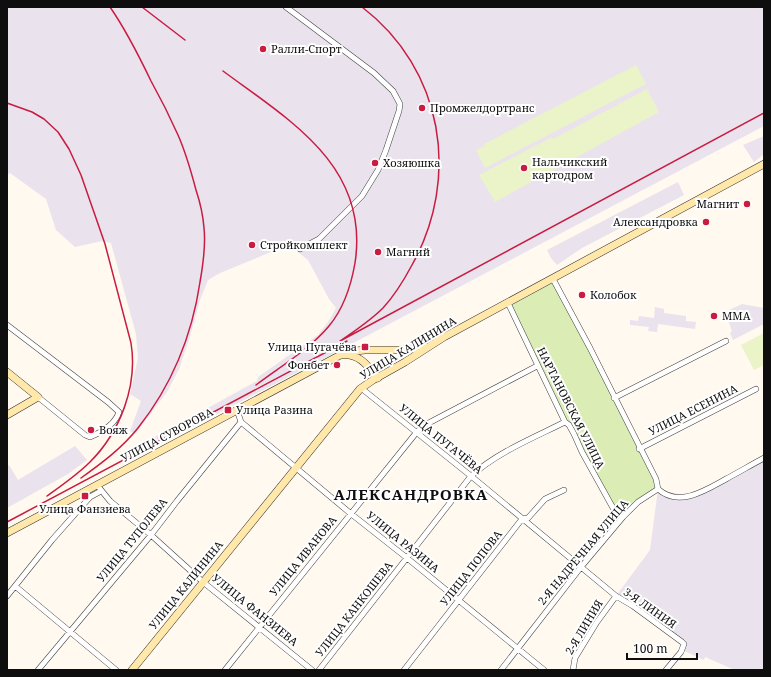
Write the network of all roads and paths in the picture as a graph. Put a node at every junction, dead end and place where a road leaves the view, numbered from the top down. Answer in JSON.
{"nodes":[{"id":1,"x":286,"y":7,"type":"edge"},
{"id":2,"x":764,"y":164,"type":"edge"},
{"id":3,"x":300,"y":249,"type":"dead end"},
{"id":4,"x":553,"y":279,"type":"junction"},
{"id":5,"x":508,"y":303,"type":"junction"},
{"id":6,"x":7,"y":325,"type":"edge"},
{"id":7,"x":726,"y":341,"type":"dead end"},
{"id":8,"x":430,"y":346,"type":"junction"},
{"id":9,"x":338,"y":355,"type":"junction"},
{"id":10,"x":537,"y":366,"type":"junction"},
{"id":11,"x":7,"y":372,"type":"edge"},
{"id":12,"x":378,"y":378,"type":"junction"},
{"id":13,"x":361,"y":388,"type":"junction"},
{"id":14,"x":756,"y":389,"type":"dead end"},
{"id":15,"x":38,"y":397,"type":"junction"},
{"id":16,"x":614,"y":398,"type":"junction"},
{"id":17,"x":237,"y":410,"type":"junction"},
{"id":18,"x":7,"y":415,"type":"edge"},
{"id":19,"x":241,"y":422,"type":"junction"},
{"id":20,"x":565,"y":422,"type":"junction"},
{"id":21,"x":416,"y":433,"type":"junction"},
{"id":22,"x":639,"y":449,"type":"junction"},
{"id":23,"x":764,"y":458,"type":"edge"},
{"id":24,"x":296,"y":467,"type":"junction"},
{"id":25,"x":471,"y":476,"type":"junction"},
{"id":26,"x":99,"y":488,"type":"junction"},
{"id":27,"x":658,"y":489,"type":"junction"},
{"id":28,"x":564,"y":490,"type":"dead end"},
{"id":29,"x":350,"y":514,"type":"junction"},
{"id":30,"x":623,"y":517,"type":"junction"},
{"id":31,"x":522,"y":519,"type":"junction"},
{"id":32,"x":7,"y":533,"type":"edge"},
{"id":33,"x":151,"y":535,"type":"junction"},
{"id":34,"x":407,"y":558,"type":"junction"},
{"id":35,"x":581,"y":567,"type":"junction"},
{"id":36,"x":203,"y":582,"type":"junction"},
{"id":37,"x":15,"y":586,"type":"junction"},
{"id":38,"x":7,"y":596,"type":"edge"},
{"id":39,"x":616,"y":596,"type":"junction"},
{"id":40,"x":458,"y":600,"type":"junction"},
{"id":41,"x":260,"y":627,"type":"junction"},
{"id":42,"x":69,"y":632,"type":"junction"},
{"id":43,"x":518,"y":649,"type":"junction"},
{"id":44,"x":38,"y":670,"type":"edge"},
{"id":45,"x":116,"y":670,"type":"edge"},
{"id":46,"x":132,"y":670,"type":"edge"},
{"id":47,"x":225,"y":670,"type":"edge"},
{"id":48,"x":312,"y":670,"type":"edge"},
{"id":49,"x":319,"y":670,"type":"edge"},
{"id":50,"x":404,"y":670,"type":"edge"},
{"id":51,"x":501,"y":670,"type":"edge"},
{"id":52,"x":544,"y":670,"type":"edge"},
{"id":53,"x":573,"y":670,"type":"edge"},
{"id":54,"x":666,"y":670,"type":"edge"}],
"edges":[{"from":1,"to":3,"type":"street"},
{"from":2,"to":4,"type":"main road","name":"УЛИЦА КАЛИНИНА"},
{"from":4,"to":5,"type":"main road","name":"УЛИЦА КАЛИНИНА"},
{"from":4,"to":16,"type":"street"},
{"from":5,"to":8,"type":"main road","name":"УЛИЦА КАЛИНИНА"},
{"from":5,"to":10,"type":"street","name":"НАРТАНОВСКАЯ УЛИЦА"},
{"from":6,"to":15,"type":"street"},
{"from":7,"to":16,"type":"street"},
{"from":8,"to":9,"type":"main road","name":"УЛИЦА СУВОРОВА"},
{"from":8,"to":12,"type":"main road","name":"УЛИЦА КАЛИНИНА"},
{"from":9,"to":12,"type":"main road"},
{"from":9,"to":17,"type":"main road","name":"УЛИЦА СУВОРОВА"},
{"from":10,"to":20,"type":"street","name":"НАРТАНОВСКАЯ УЛИЦА"},
{"from":10,"to":21,"type":"street","name":"УЛИЦА ИВАНОВА"},
{"from":11,"to":15,"type":"main road"},
{"from":12,"to":13,"type":"main road","name":"УЛИЦА КАЛИНИНА"},
{"from":13,"to":21,"type":"street","name":"УЛИЦА ПУГАЧЁВА"},
{"from":13,"to":24,"type":"main road","name":"УЛИЦА КАЛИНИНА"},
{"from":14,"to":22,"type":"street","name":"УЛИЦА ЕСЕНИНА"},
{"from":15,"to":18,"type":"main road"},
{"from":16,"to":22,"type":"street"},
{"from":17,"to":19,"type":"street"},
{"from":17,"to":26,"type":"main road","name":"УЛИЦА СУВОРОВА"},
{"from":19,"to":24,"type":"street","name":"УЛИЦА РАЗИНА"},
{"from":19,"to":33,"type":"street","name":"УЛИЦА ТУПОЛЕВА"},
{"from":20,"to":25,"type":"street","name":"УЛИЦА КАНКОШЕВА"},
{"from":20,"to":30,"type":"street","name":"НАРТАНОВСКАЯ УЛИЦА"},
{"from":21,"to":25,"type":"street","name":"УЛИЦА ПУГАЧЁВА"},
{"from":21,"to":29,"type":"street","name":"УЛИЦА ИВАНОВА"},
{"from":22,"to":27,"type":"street"},
{"from":23,"to":27,"type":"street"},
{"from":24,"to":29,"type":"street","name":"УЛИЦА РАЗИНА"},
{"from":24,"to":36,"type":"main road","name":"УЛИЦА КАЛИНИНА"},
{"from":25,"to":31,"type":"street","name":"УЛИЦА ПУГАЧЁВА"},
{"from":25,"to":34,"type":"street","name":"УЛИЦА КАНКОШЕВА"},
{"from":26,"to":32,"type":"main road","name":"УЛИЦА СУВОРОВА"},
{"from":26,"to":33,"type":"street","name":"УЛИЦА ФАНЗИЕВА"},
{"from":26,"to":37,"type":"street"},
{"from":27,"to":30,"type":"street","name":"2-Я НАДРЕЧНАЯ УЛИЦА"},
{"from":28,"to":31,"type":"street","name":"УЛИЦА ПОПОВА"},
{"from":29,"to":34,"type":"street","name":"УЛИЦА РАЗИНА"},
{"from":29,"to":41,"type":"street","name":"УЛИЦА ИВАНОВА"},
{"from":30,"to":35,"type":"street","name":"2-Я НАДРЕЧНАЯ УЛИЦА"},
{"from":31,"to":35,"type":"street","name":"УЛИЦА ПУГАЧЁВА"},
{"from":31,"to":40,"type":"street","name":"УЛИЦА ПОПОВА"},
{"from":33,"to":36,"type":"street","name":"УЛИЦА ФАНЗИЕВА"},
{"from":33,"to":42,"type":"street","name":"УЛИЦА ТУПОЛЕВА"},
{"from":34,"to":40,"type":"street","name":"УЛИЦА РАЗИНА"},
{"from":34,"to":49,"type":"street","name":"УЛИЦА КАНКОШЕВА"},
{"from":35,"to":39,"type":"street","name":"3-Я ЛИНИЯ"},
{"from":35,"to":43,"type":"street","name":"2-Я НАДРЕЧНАЯ УЛИЦА"},
{"from":36,"to":41,"type":"street","name":"УЛИЦА ФАНЗИЕВА"},
{"from":36,"to":46,"type":"main road","name":"УЛИЦА КАЛИНИНА"},
{"from":37,"to":38,"type":"street"},
{"from":37,"to":42,"type":"street"},
{"from":39,"to":53,"type":"street","name":"2-Я ЛИНИЯ"},
{"from":39,"to":54,"type":"street","name":"3-Я ЛИНИЯ"},
{"from":40,"to":43,"type":"street","name":"УЛИЦА РАЗИНА"},
{"from":40,"to":50,"type":"street","name":"УЛИЦА ПОПОВА"},
{"from":41,"to":47,"type":"street","name":"УЛИЦА ИВАНОВА"},
{"from":41,"to":48,"type":"street","name":"УЛИЦА ФАНЗИЕВА"},
{"from":42,"to":44,"type":"street","name":"УЛИЦА ТУПОЛЕВА"},
{"from":42,"to":45,"type":"street"},
{"from":43,"to":51,"type":"street","name":"2-Я НАДРЕЧНАЯ УЛИЦА"},
{"from":43,"to":52,"type":"street","name":"УЛИЦА РАЗИНА"}]}
